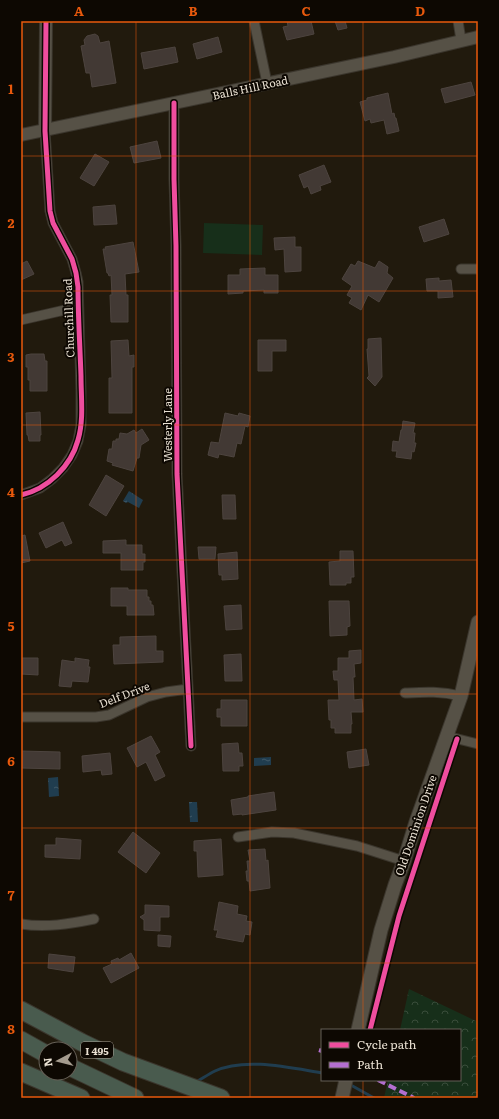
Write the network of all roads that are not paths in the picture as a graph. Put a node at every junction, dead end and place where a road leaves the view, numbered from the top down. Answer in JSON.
{"nodes":[{"id":1,"x":46,"y":21,"type":"edge"},
{"id":2,"x":254,"y":21,"type":"edge"},
{"id":3,"x":458,"y":21,"type":"edge"},
{"id":4,"x":478,"y":37,"type":"edge"},
{"id":5,"x":461,"y":40,"type":"junction"},
{"id":6,"x":267,"y":83,"type":"junction"},
{"id":7,"x":174,"y":103,"type":"junction"},
{"id":8,"x":45,"y":131,"type":"junction"},
{"id":9,"x":21,"y":135,"type":"edge"},
{"id":10,"x":461,"y":269,"type":"dead end"},
{"id":11,"x":478,"y":269,"type":"edge"},
{"id":12,"x":78,"y":307,"type":"junction"},
{"id":13,"x":21,"y":320,"type":"edge"},
{"id":14,"x":21,"y":495,"type":"edge"},
{"id":15,"x":478,"y":622,"type":"edge"},
{"id":16,"x":188,"y":689,"type":"junction"},
{"id":17,"x":405,"y":694,"type":"dead end"},
{"id":18,"x":461,"y":696,"type":"junction"},
{"id":19,"x":21,"y":717,"type":"edge"},
{"id":20,"x":446,"y":736,"type":"junction"},
{"id":21,"x":478,"y":744,"type":"edge"},
{"id":22,"x":190,"y":746,"type":"dead end"},
{"id":23,"x":238,"y":837,"type":"dead end"},
{"id":24,"x":404,"y":860,"type":"junction"},
{"id":25,"x":94,"y":919,"type":"dead end"},
{"id":26,"x":21,"y":924,"type":"edge"},
{"id":27,"x":21,"y":1010,"type":"edge"},
{"id":28,"x":358,"y":1029,"type":"edge"},
{"id":29,"x":21,"y":1040,"type":"edge"},
{"id":30,"x":38,"y":1050,"type":"edge"},
{"id":31,"x":78,"y":1071,"type":"edge"},
{"id":32,"x":21,"y":1072,"type":"edge"},
{"id":33,"x":346,"y":1081,"type":"edge"},
{"id":34,"x":81,"y":1098,"type":"edge"},
{"id":35,"x":135,"y":1098,"type":"edge"},
{"id":36,"x":221,"y":1098,"type":"edge"},
{"id":37,"x":342,"y":1098,"type":"edge"}],
"edges":[{"from":1,"to":8,"type":"street","name":"Churchill Road"},
{"from":2,"to":6,"type":"street"},
{"from":3,"to":5,"type":"street"},
{"from":4,"to":5,"type":"street","name":"Balls Hill Road"},
{"from":5,"to":6,"type":"street","name":"Balls Hill Road"},
{"from":6,"to":7,"type":"street","name":"Balls Hill Road"},
{"from":7,"to":8,"type":"street","name":"Balls Hill Road"},
{"from":7,"to":16,"type":"street","name":"Westerly Lane"},
{"from":8,"to":9,"type":"street","name":"Balls Hill Road"},
{"from":8,"to":12,"type":"street","name":"Churchill Road"},
{"from":10,"to":11,"type":"street"},
{"from":12,"to":13,"type":"street"},
{"from":12,"to":14,"type":"street","name":"Churchill Road"},
{"from":15,"to":18,"type":"main road","name":"Old Dominion Drive"},
{"from":16,"to":19,"type":"street","name":"Delf Drive"},
{"from":16,"to":22,"type":"street","name":"Westerly Lane"},
{"from":17,"to":18,"type":"street"},
{"from":18,"to":20,"type":"main road","name":"Old Dominion Drive"},
{"from":20,"to":21,"type":"street"},
{"from":20,"to":24,"type":"main road","name":"Old Dominion Drive"},
{"from":23,"to":24,"type":"street"},
{"from":24,"to":28,"type":"main road","name":"Old Dominion Drive"},
{"from":25,"to":26,"type":"street"},
{"from":27,"to":36,"type":"highway","number":"I 495"},
{"from":29,"to":30,"type":"highway"},
{"from":31,"to":35,"type":"highway"},
{"from":32,"to":34,"type":"highway"},
{"from":33,"to":37,"type":"main road"}]}
